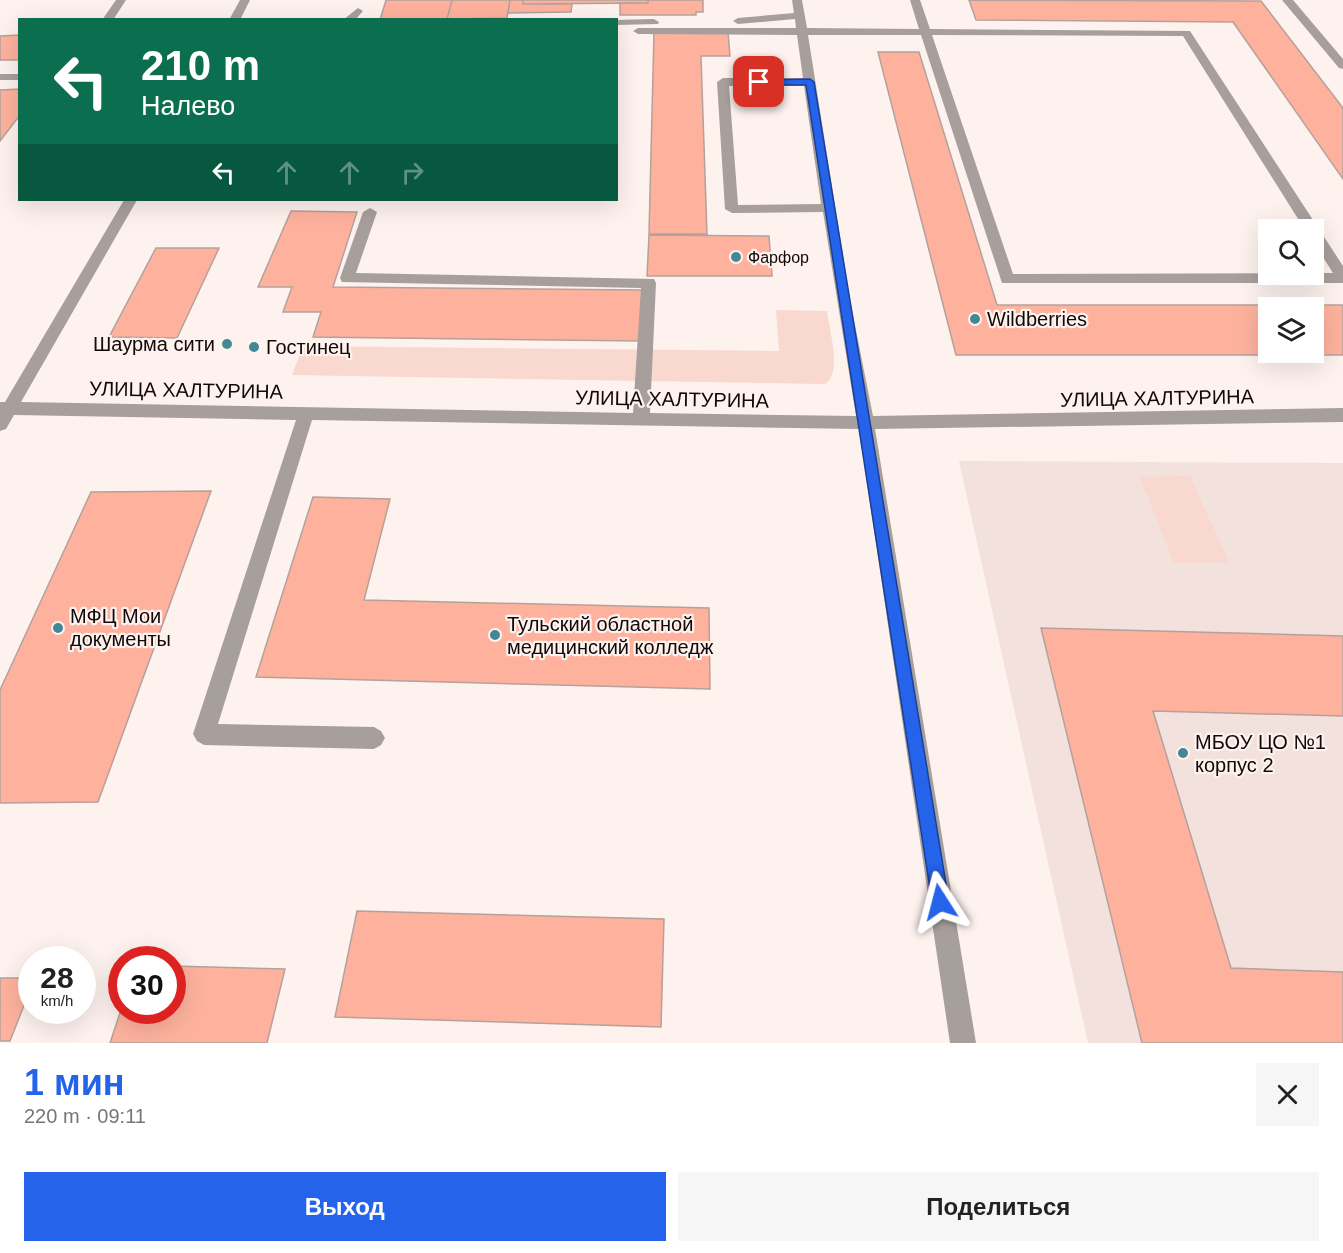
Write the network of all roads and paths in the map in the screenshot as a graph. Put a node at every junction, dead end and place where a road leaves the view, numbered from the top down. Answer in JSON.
{"nodes":[{"id":1,"x":121,"y":0,"type":"edge"},
{"id":2,"x":245,"y":0,"type":"edge"},
{"id":3,"x":797,"y":0,"type":"edge"},
{"id":4,"x":915,"y":0,"type":"edge"},
{"id":5,"x":1287,"y":0,"type":"edge"},
{"id":6,"x":358,"y":11,"type":"dead end"},
{"id":7,"x":799,"y":16,"type":"junction"},
{"id":8,"x":108,"y":18,"type":"edge"},
{"id":9,"x":235,"y":18,"type":"edge"},
{"id":10,"x":350,"y":18,"type":"edge"},
{"id":11,"x":618,"y":22,"type":"edge"},
{"id":12,"x":638,"y":30,"type":"dead end"},
{"id":13,"x":801,"y":31,"type":"junction"},
{"id":14,"x":925,"y":31,"type":"junction"},
{"id":15,"x":1343,"y":66,"type":"edge"},
{"id":16,"x":18,"y":76,"type":"edge"},
{"id":17,"x":0,"y":77,"type":"edge"},
{"id":18,"x":810,"y":82,"type":"junction"},
{"id":19,"x":129,"y":201,"type":"edge"},
{"id":20,"x":829,"y":208,"type":"junction"},
{"id":21,"x":370,"y":212,"type":"dead end"},
{"id":22,"x":1305,"y":219,"type":"edge"},
{"id":23,"x":1324,"y":248,"type":"edge"},
{"id":24,"x":1343,"y":278,"type":"edge"},
{"id":25,"x":5,"y":408,"type":"edge"},
{"id":26,"x":306,"y":413,"type":"junction"},
{"id":27,"x":1343,"y":415,"type":"edge"},
{"id":28,"x":641,"y":420,"type":"junction"},
{"id":29,"x":866,"y":423,"type":"junction"},
{"id":30,"x":0,"y":424,"type":"edge"},
{"id":31,"x":374,"y":738,"type":"dead end"},
{"id":32,"x":963,"y":1043,"type":"edge"}],
"edges":[{"from":1,"to":8,"type":"street"},
{"from":2,"to":9,"type":"street"},
{"from":3,"to":7,"type":"street"},
{"from":4,"to":14,"type":"street"},
{"from":5,"to":15,"type":"street"},
{"from":6,"to":10,"type":"street"},
{"from":7,"to":11,"type":"street"},
{"from":7,"to":13,"type":"street"},
{"from":12,"to":13,"type":"street"},
{"from":13,"to":14,"type":"street"},
{"from":13,"to":18,"type":"street"},
{"from":14,"to":22,"type":"street"},
{"from":14,"to":24,"type":"street"},
{"from":16,"to":17,"type":"street"},
{"from":18,"to":20,"type":"street"},
{"from":18,"to":20,"type":"street"},
{"from":19,"to":25,"type":"street"},
{"from":20,"to":29,"type":"street"},
{"from":21,"to":28,"type":"street"},
{"from":23,"to":24,"type":"street"},
{"from":25,"to":26,"type":"street","name":"УЛИЦА ХАЛТУРИНА"},
{"from":25,"to":30,"type":"street"},
{"from":26,"to":28,"type":"street","name":"УЛИЦА ХАЛТУРИНА"},
{"from":26,"to":31,"type":"street"},
{"from":27,"to":29,"type":"street","name":"УЛИЦА ХАЛТУРИНА"},
{"from":28,"to":29,"type":"street","name":"УЛИЦА ХАЛТУРИНА"},
{"from":29,"to":32,"type":"street"}]}
